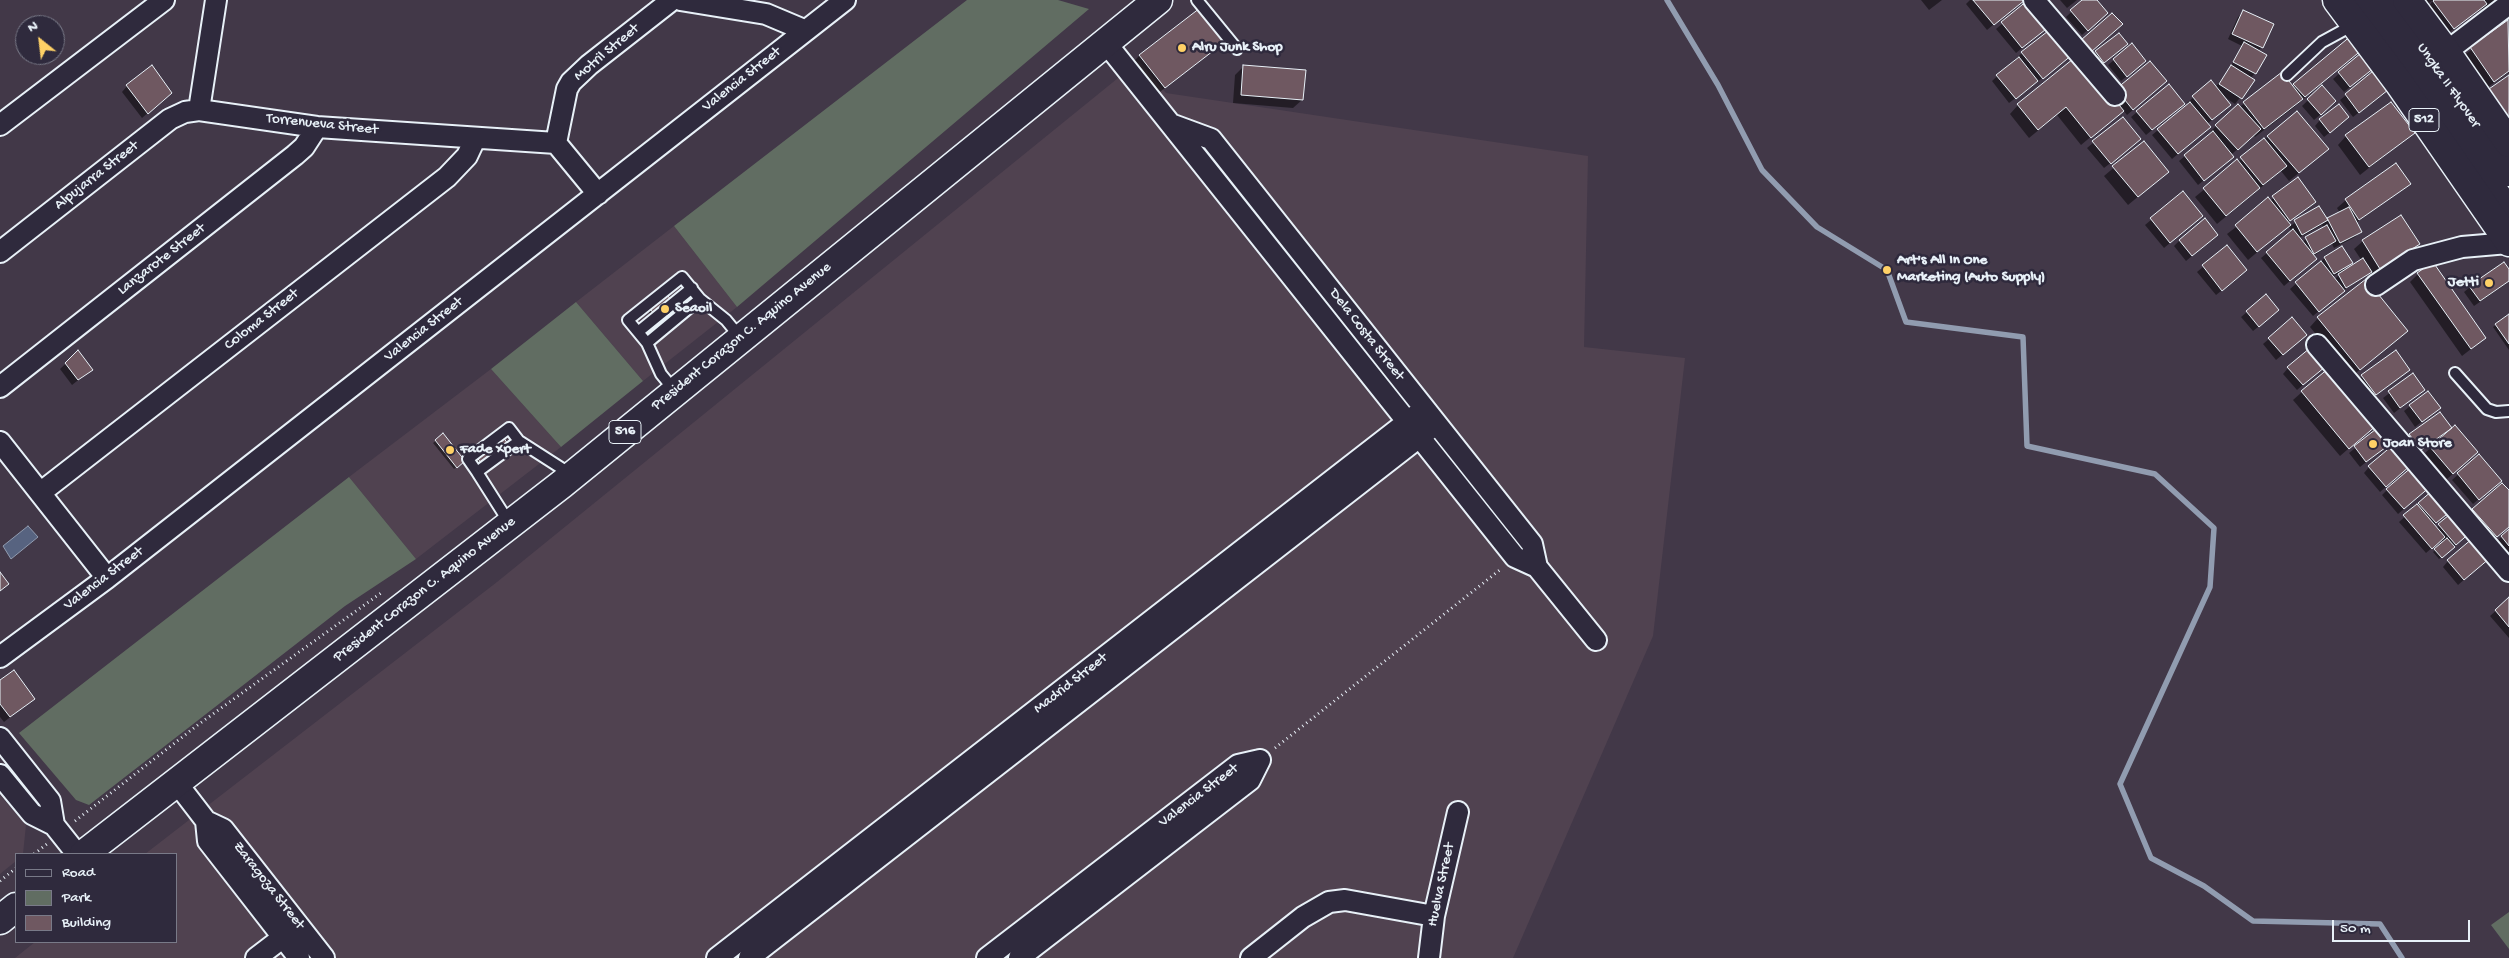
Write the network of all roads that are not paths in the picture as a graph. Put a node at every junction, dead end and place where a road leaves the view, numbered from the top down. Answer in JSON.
{"nodes":[{"id":1,"x":164,"y":0,"type":"edge"},
{"id":2,"x":216,"y":0,"type":"edge"},
{"id":3,"x":672,"y":0,"type":"edge"},
{"id":4,"x":680,"y":0,"type":"edge"},
{"id":5,"x":845,"y":0,"type":"edge"},
{"id":6,"x":1158,"y":0,"type":"edge"},
{"id":7,"x":2034,"y":0,"type":"edge"},
{"id":8,"x":2337,"y":0,"type":"edge"},
{"id":9,"x":2386,"y":0,"type":"edge"},
{"id":10,"x":2407,"y":0,"type":"edge"},
{"id":11,"x":1203,"y":2,"type":"edge"},
{"id":12,"x":2509,"y":4,"type":"edge"},
{"id":13,"x":2356,"y":12,"type":"edge"},
{"id":14,"x":804,"y":30,"type":"junction"},
{"id":15,"x":1106,"y":43,"type":"junction"},
{"id":16,"x":1237,"y":49,"type":"dead end"},
{"id":17,"x":2446,"y":52,"type":"junction"},
{"id":18,"x":2287,"y":75,"type":"dead end"},
{"id":19,"x":2115,"y":95,"type":"dead end"},
{"id":20,"x":199,"y":110,"type":"junction"},
{"id":21,"x":0,"y":125,"type":"edge"},
{"id":22,"x":1172,"y":125,"type":"junction"},
{"id":23,"x":317,"y":127,"type":"junction"},
{"id":24,"x":475,"y":139,"type":"junction"},
{"id":25,"x":556,"y":143,"type":"junction"},
{"id":26,"x":2509,"y":144,"type":"edge"},
{"id":27,"x":2509,"y":172,"type":"edge"},
{"id":28,"x":598,"y":194,"type":"junction"},
{"id":29,"x":2509,"y":213,"type":"edge"},
{"id":30,"x":2509,"y":242,"type":"edge"},
{"id":31,"x":0,"y":252,"type":"edge"},
{"id":32,"x":2376,"y":285,"type":"dead end"},
{"id":33,"x":692,"y":288,"type":"junction"},
{"id":34,"x":700,"y":299,"type":"junction"},
{"id":35,"x":638,"y":332,"type":"junction"},
{"id":36,"x":741,"y":338,"type":"junction"},
{"id":37,"x":647,"y":343,"type":"junction"},
{"id":38,"x":2317,"y":345,"type":"dead end"},
{"id":39,"x":2455,"y":373,"type":"dead end"},
{"id":40,"x":0,"y":387,"type":"edge"},
{"id":41,"x":675,"y":391,"type":"junction"},
{"id":42,"x":2509,"y":412,"type":"edge"},
{"id":43,"x":1430,"y":417,"type":"junction"},
{"id":44,"x":1413,"y":430,"type":"junction"},
{"id":45,"x":519,"y":441,"type":"junction"},
{"id":46,"x":0,"y":442,"type":"edge"},
{"id":47,"x":477,"y":472,"type":"junction"},
{"id":48,"x":572,"y":475,"type":"junction"},
{"id":49,"x":40,"y":493,"type":"junction"},
{"id":50,"x":511,"y":525,"type":"junction"},
{"id":51,"x":1537,"y":567,"type":"junction"},
{"id":52,"x":2509,"y":571,"type":"edge"},
{"id":53,"x":107,"y":578,"type":"junction"},
{"id":54,"x":1596,"y":640,"type":"dead end"},
{"id":55,"x":0,"y":657,"type":"edge"},
{"id":56,"x":0,"y":738,"type":"edge"},
{"id":57,"x":0,"y":775,"type":"edge"},
{"id":58,"x":176,"y":782,"type":"junction"},
{"id":59,"x":1458,"y":812,"type":"dead end"},
{"id":60,"x":58,"y":829,"type":"junction"},
{"id":61,"x":76,"y":853,"type":"edge"},
{"id":62,"x":85,"y":853,"type":"edge"},
{"id":63,"x":15,"y":908,"type":"edge"},
{"id":64,"x":1434,"y":916,"type":"junction"},
{"id":65,"x":0,"y":920,"type":"edge"},
{"id":66,"x":291,"y":932,"type":"junction"},
{"id":67,"x":991,"y":957,"type":"edge"},
{"id":68,"x":256,"y":958,"type":"edge"},
{"id":69,"x":299,"y":958,"type":"edge"},
{"id":70,"x":324,"y":958,"type":"edge"},
{"id":71,"x":717,"y":958,"type":"edge"},
{"id":72,"x":749,"y":958,"type":"edge"},
{"id":73,"x":1019,"y":958,"type":"edge"},
{"id":74,"x":1251,"y":958,"type":"edge"},
{"id":75,"x":1429,"y":958,"type":"edge"}],
"edges":[{"from":1,"to":21,"type":"street"},
{"from":2,"to":20,"type":"street"},
{"from":3,"to":25,"type":"street","name":"Motril Street"},
{"from":4,"to":14,"type":"street"},
{"from":5,"to":14,"type":"street","name":"Valencia Street"},
{"from":6,"to":15,"type":"main road","name":"President Corazon C. Aquino Avenue","number":"516"},
{"from":7,"to":19,"type":"street"},
{"from":8,"to":13,"type":"main road","number":"512"},
{"from":9,"to":27,"type":"main road","name":"Ungka II Flyover","number":"512"},
{"from":10,"to":17,"type":"main road"},
{"from":11,"to":16,"type":"lane"},
{"from":12,"to":17,"type":"street"},
{"from":13,"to":18,"type":"lane"},
{"from":13,"to":29,"type":"main road","name":"Ungka II Flyover","number":"512"},
{"from":13,"to":30,"type":"main road","number":"512"},
{"from":14,"to":28,"type":"street","name":"Valencia Street"},
{"from":15,"to":22,"type":"street","name":"Dela Costa Street"},
{"from":15,"to":36,"type":"main road","name":"President Corazon C. Aquino Avenue","number":"516"},
{"from":17,"to":26,"type":"main road"},
{"from":20,"to":23,"type":"street","name":"Torrenueva Street"},
{"from":20,"to":31,"type":"street","name":"Alpujarra Street"},
{"from":22,"to":43,"type":"street","name":"Dela Costa Street"},
{"from":22,"to":44,"type":"street","name":"Dela Costa Street"},
{"from":23,"to":24,"type":"street","name":"Torrenueva Street"},
{"from":23,"to":40,"type":"street","name":"Lanzarote Street"},
{"from":24,"to":25,"type":"street","name":"Torrenueva Street"},
{"from":24,"to":49,"type":"street","name":"Coloma Street"},
{"from":25,"to":28,"type":"street"},
{"from":28,"to":53,"type":"street","name":"Valencia Street"},
{"from":30,"to":32,"type":"street"},
{"from":33,"to":34,"type":"lane"},
{"from":33,"to":35,"type":"lane"},
{"from":33,"to":35,"type":"lane"},
{"from":34,"to":36,"type":"lane"},
{"from":34,"to":37,"type":"lane"},
{"from":35,"to":37,"type":"lane"},
{"from":36,"to":41,"type":"main road","name":"President Corazon C. Aquino Avenue","number":"516"},
{"from":37,"to":41,"type":"lane"},
{"from":38,"to":52,"type":"street"},
{"from":39,"to":42,"type":"lane"},
{"from":41,"to":48,"type":"main road","name":"President Corazon C. Aquino Avenue","number":"516"},
{"from":43,"to":44,"type":"street","name":"Madrid Street"},
{"from":43,"to":51,"type":"street","name":"Dela Costa Street"},
{"from":44,"to":51,"type":"street","name":"Dela Costa Street"},
{"from":44,"to":71,"type":"street","name":"Madrid Street"},
{"from":44,"to":72,"type":"street","name":"Madrid Street"},
{"from":45,"to":47,"type":"lane"},
{"from":45,"to":47,"type":"lane"},
{"from":45,"to":48,"type":"lane"},
{"from":46,"to":49,"type":"street"},
{"from":47,"to":50,"type":"lane"},
{"from":48,"to":50,"type":"main road","name":"President Corazon C. Aquino Avenue","number":"516"},
{"from":49,"to":53,"type":"street"},
{"from":50,"to":58,"type":"main road","name":"President Corazon C. Aquino Avenue","number":"516"},
{"from":51,"to":54,"type":"street","name":"Dela Costa Street"},
{"from":53,"to":55,"type":"street","name":"Valencia Street"},
{"from":56,"to":60,"type":"street"},
{"from":57,"to":60,"type":"street"},
{"from":58,"to":62,"type":"main road","name":"President Corazon C. Aquino Avenue","number":"516"},
{"from":58,"to":66,"type":"street","name":"Zaragoza Street"},
{"from":59,"to":64,"type":"street","name":"Huelva Street"},
{"from":60,"to":61,"type":"street"},
{"from":63,"to":65,"type":"main road"},
{"from":64,"to":74,"type":"street"},
{"from":64,"to":75,"type":"street","name":"Huelva Street"},
{"from":66,"to":68,"type":"street"},
{"from":66,"to":69,"type":"street","name":"Zaragoza Street"},
{"from":66,"to":70,"type":"street","name":"Zaragoza Street"},
{"from":67,"to":73,"type":"street","name":"Valencia Street"}]}
